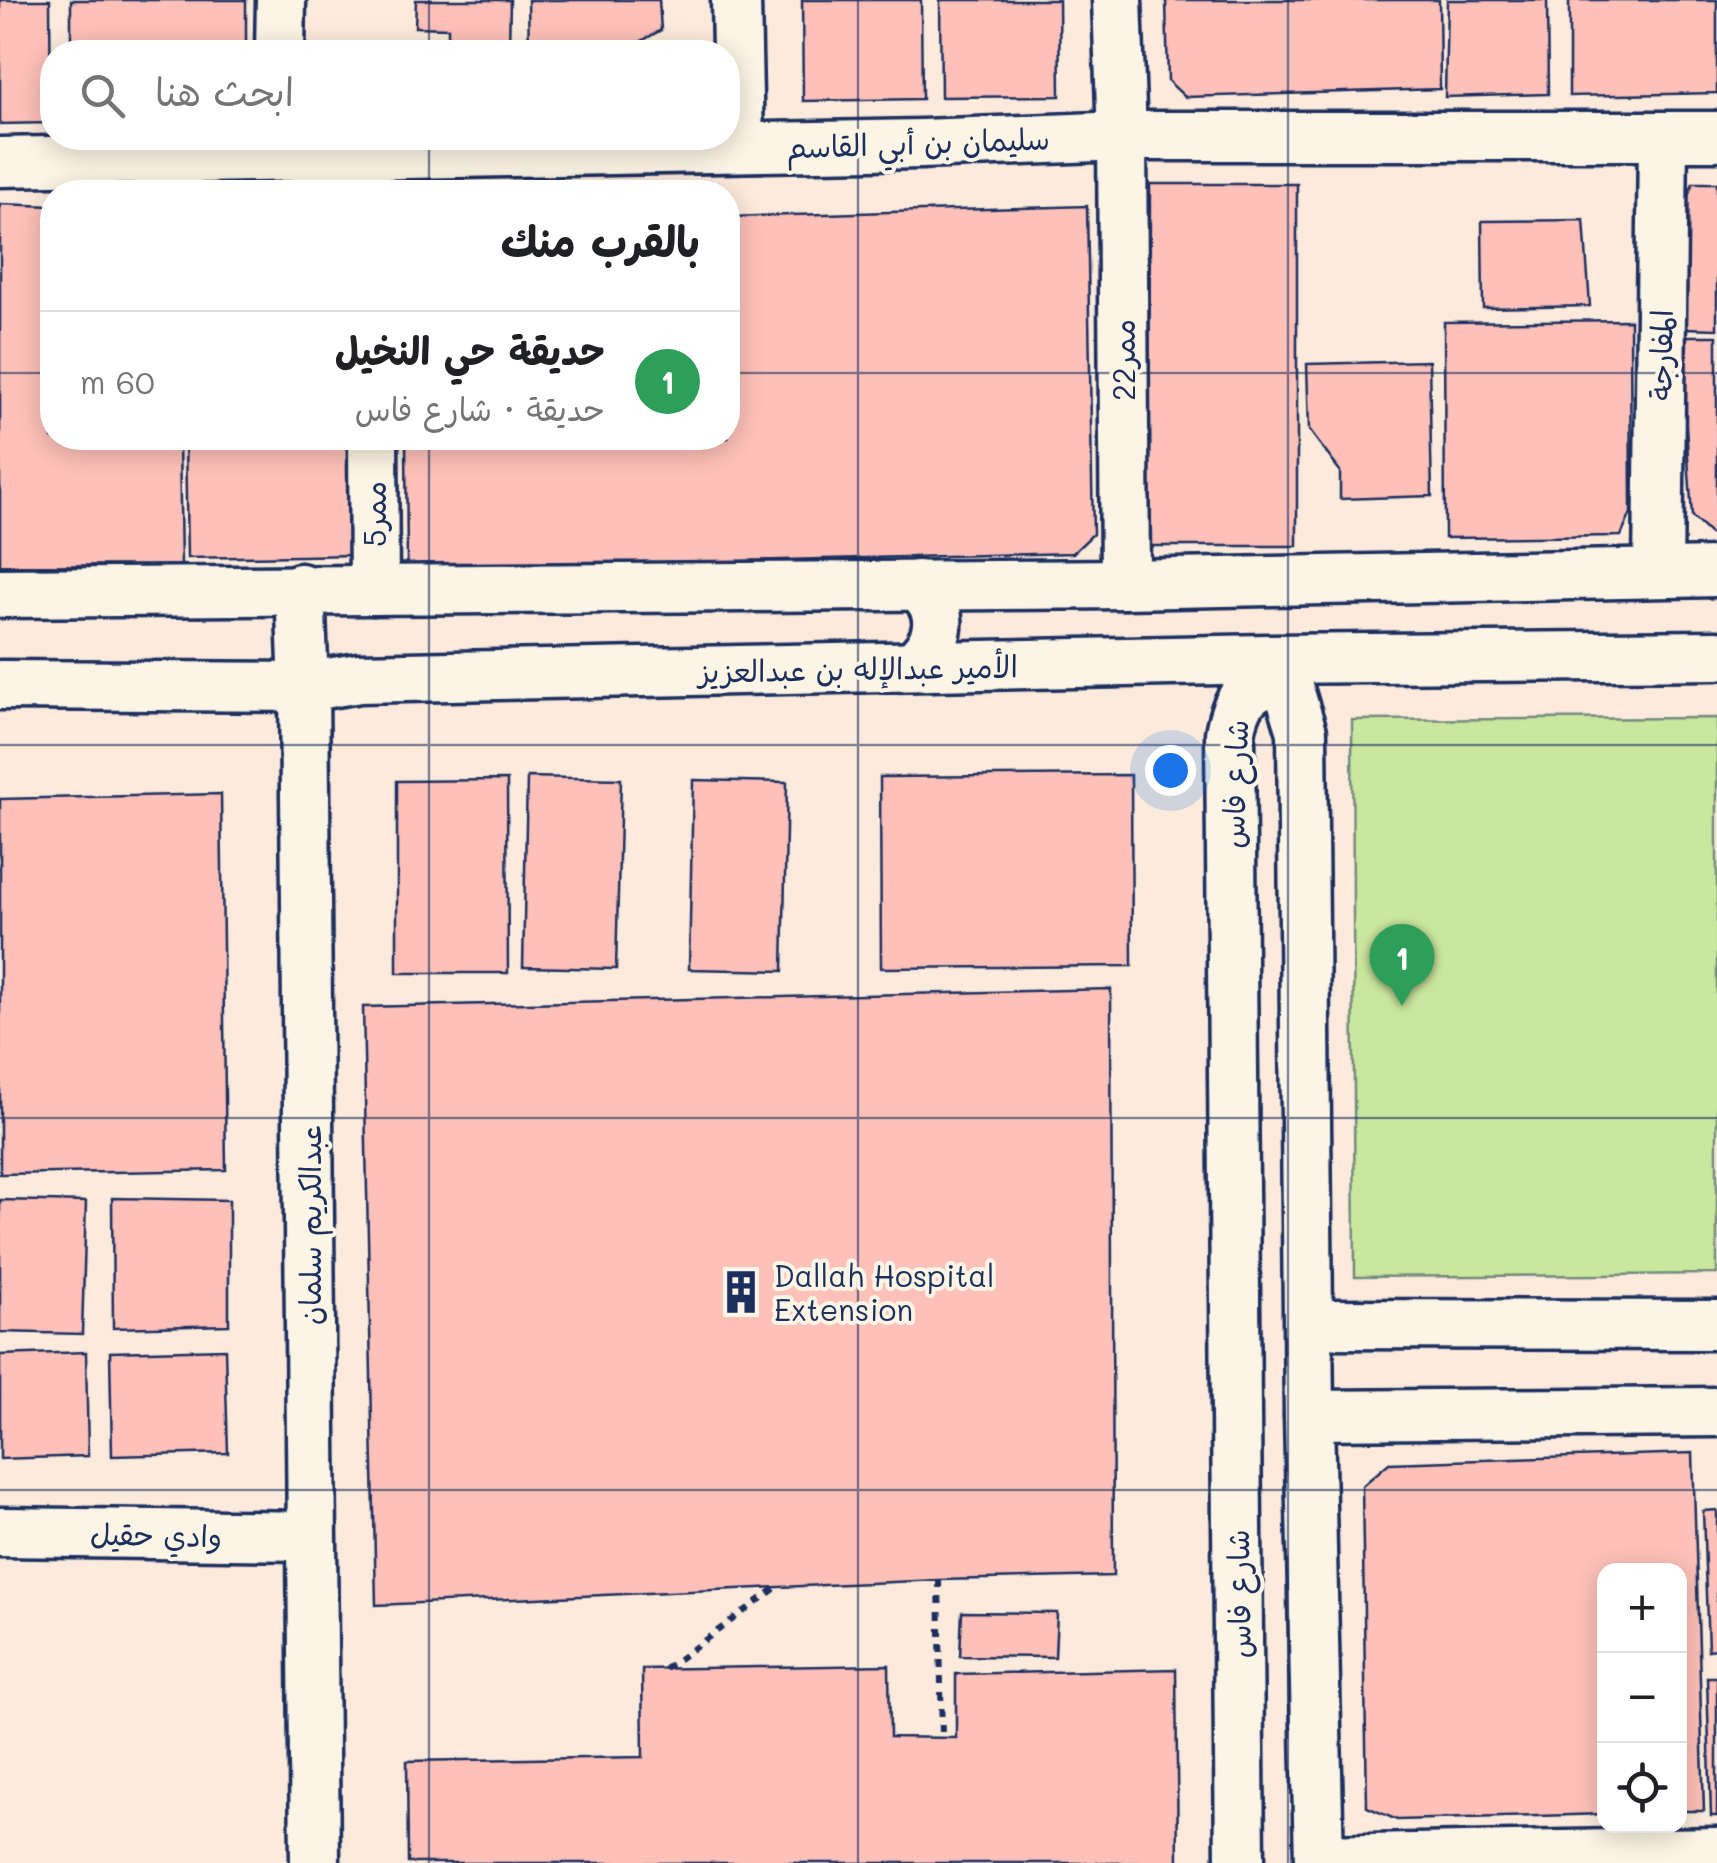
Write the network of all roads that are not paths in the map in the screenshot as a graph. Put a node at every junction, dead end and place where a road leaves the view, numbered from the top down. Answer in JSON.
{"nodes":[{"id":1,"x":280,"y":0,"type":"edge"},
{"id":2,"x":736,"y":0,"type":"edge"},
{"id":3,"x":1117,"y":0,"type":"edge"},
{"id":4,"x":280,"y":40,"type":"edge"},
{"id":5,"x":737,"y":40,"type":"edge"},
{"id":6,"x":1122,"y":136,"type":"junction"},
{"id":7,"x":1717,"y":136,"type":"edge"},
{"id":8,"x":1662,"y":138,"type":"junction"},
{"id":9,"x":740,"y":146,"type":"edge"},
{"id":10,"x":240,"y":150,"type":"edge"},
{"id":11,"x":287,"y":150,"type":"edge"},
{"id":12,"x":686,"y":150,"type":"edge"},
{"id":13,"x":0,"y":162,"type":"edge"},
{"id":14,"x":371,"y":174,"type":"edge"},
{"id":15,"x":372,"y":450,"type":"edge"},
{"id":16,"x":1658,"y":572,"type":"junction"},
{"id":17,"x":1717,"y":572,"type":"edge"},
{"id":18,"x":1125,"y":584,"type":"junction"},
{"id":19,"x":977,"y":585,"type":"junction"},
{"id":20,"x":918,"y":586,"type":"junction"},
{"id":21,"x":300,"y":588,"type":"junction"},
{"id":22,"x":234,"y":589,"type":"junction"},
{"id":23,"x":362,"y":591,"type":"junction"},
{"id":24,"x":0,"y":592,"type":"edge"},
{"id":25,"x":1717,"y":655,"type":"edge"},
{"id":26,"x":913,"y":666,"type":"junction"},
{"id":27,"x":968,"y":666,"type":"junction"},
{"id":28,"x":359,"y":678,"type":"junction"},
{"id":29,"x":0,"y":685,"type":"edge"},
{"id":30,"x":238,"y":687,"type":"junction"},
{"id":31,"x":304,"y":687,"type":"junction"},
{"id":32,"x":1305,"y":960,"type":"junction"},
{"id":33,"x":1232,"y":974,"type":"junction"},
{"id":34,"x":1309,"y":1324,"type":"junction"},
{"id":35,"x":1382,"y":1325,"type":"junction"},
{"id":36,"x":1717,"y":1325,"type":"edge"},
{"id":37,"x":1717,"y":1412,"type":"edge"},
{"id":38,"x":1374,"y":1414,"type":"junction"},
{"id":39,"x":1309,"y":1415,"type":"junction"},
{"id":40,"x":0,"y":1532,"type":"edge"},
{"id":41,"x":312,"y":1536,"type":"junction"},
{"id":42,"x":1717,"y":1852,"type":"edge"},
{"id":43,"x":1320,"y":1862,"type":"edge"},
{"id":44,"x":315,"y":1863,"type":"edge"},
{"id":45,"x":1240,"y":1863,"type":"edge"}],
"edges":[{"from":1,"to":4,"type":"street"},
{"from":2,"to":5,"type":"street"},
{"from":3,"to":6,"type":"street","name":"ممر22"},
{"from":6,"to":8,"type":"street","name":"سليمان بن أبي القاسم"},
{"from":6,"to":9,"type":"street","name":"سليمان بن أبي القاسم"},
{"from":6,"to":18,"type":"street","name":"ممر22"},
{"from":7,"to":8,"type":"street","name":"سليمان بن أبي القاسم"},
{"from":8,"to":16,"type":"street","name":"المفارجة"},
{"from":10,"to":13,"type":"street","name":"سليمان بن أبي القاسم"},
{"from":11,"to":14,"type":"street","name":"سليمان بن أبي القاسم"},
{"from":12,"to":14,"type":"street","name":"سليمان بن أبي القاسم"},
{"from":15,"to":23,"type":"street","name":"ممر5"},
{"from":16,"to":17,"type":"street"},
{"from":16,"to":18,"type":"street"},
{"from":18,"to":19,"type":"street"},
{"from":19,"to":20,"type":"street"},
{"from":19,"to":27,"type":"street"},
{"from":20,"to":23,"type":"street"},
{"from":20,"to":26,"type":"street"},
{"from":21,"to":22,"type":"street"},
{"from":21,"to":23,"type":"street"},
{"from":21,"to":31,"type":"street","name":"عبدالكريم سلمان"},
{"from":22,"to":24,"type":"street"},
{"from":22,"to":30,"type":"street"},
{"from":23,"to":28,"type":"street"},
{"from":25,"to":27,"type":"street","name":"الأمير عبدالإله بن عبدالعزيز"},
{"from":26,"to":27,"type":"street","name":"الأمير عبدالإله بن عبدالعزيز"},
{"from":26,"to":28,"type":"street","name":"الأمير عبدالإله بن عبدالعزيز"},
{"from":28,"to":31,"type":"street","name":"الأمير عبدالإله بن عبدالعزيز"},
{"from":29,"to":30,"type":"street","name":"الأمير عبدالإله بن عبدالعزيز"},
{"from":30,"to":31,"type":"street","name":"الأمير عبدالإله بن عبدالعزيز"},
{"from":31,"to":41,"type":"street","name":"عبدالكريم سلمان"},
{"from":32,"to":33,"type":"street"},
{"from":32,"to":33,"type":"street","name":"شارع فاس"},
{"from":32,"to":34,"type":"street","name":"شارع فاس"},
{"from":33,"to":45,"type":"street","name":"شارع فاس"},
{"from":34,"to":35,"type":"street"},
{"from":34,"to":39,"type":"street","name":"شارع فاس"},
{"from":35,"to":36,"type":"street"},
{"from":35,"to":38,"type":"street"},
{"from":37,"to":38,"type":"street"},
{"from":38,"to":39,"type":"street"},
{"from":39,"to":43,"type":"street","name":"شارع فاس"},
{"from":40,"to":41,"type":"street","name":"وادي حقيل"},
{"from":41,"to":44,"type":"street","name":"عبدالكريم سلمان"},
{"from":42,"to":43,"type":"street"}]}
